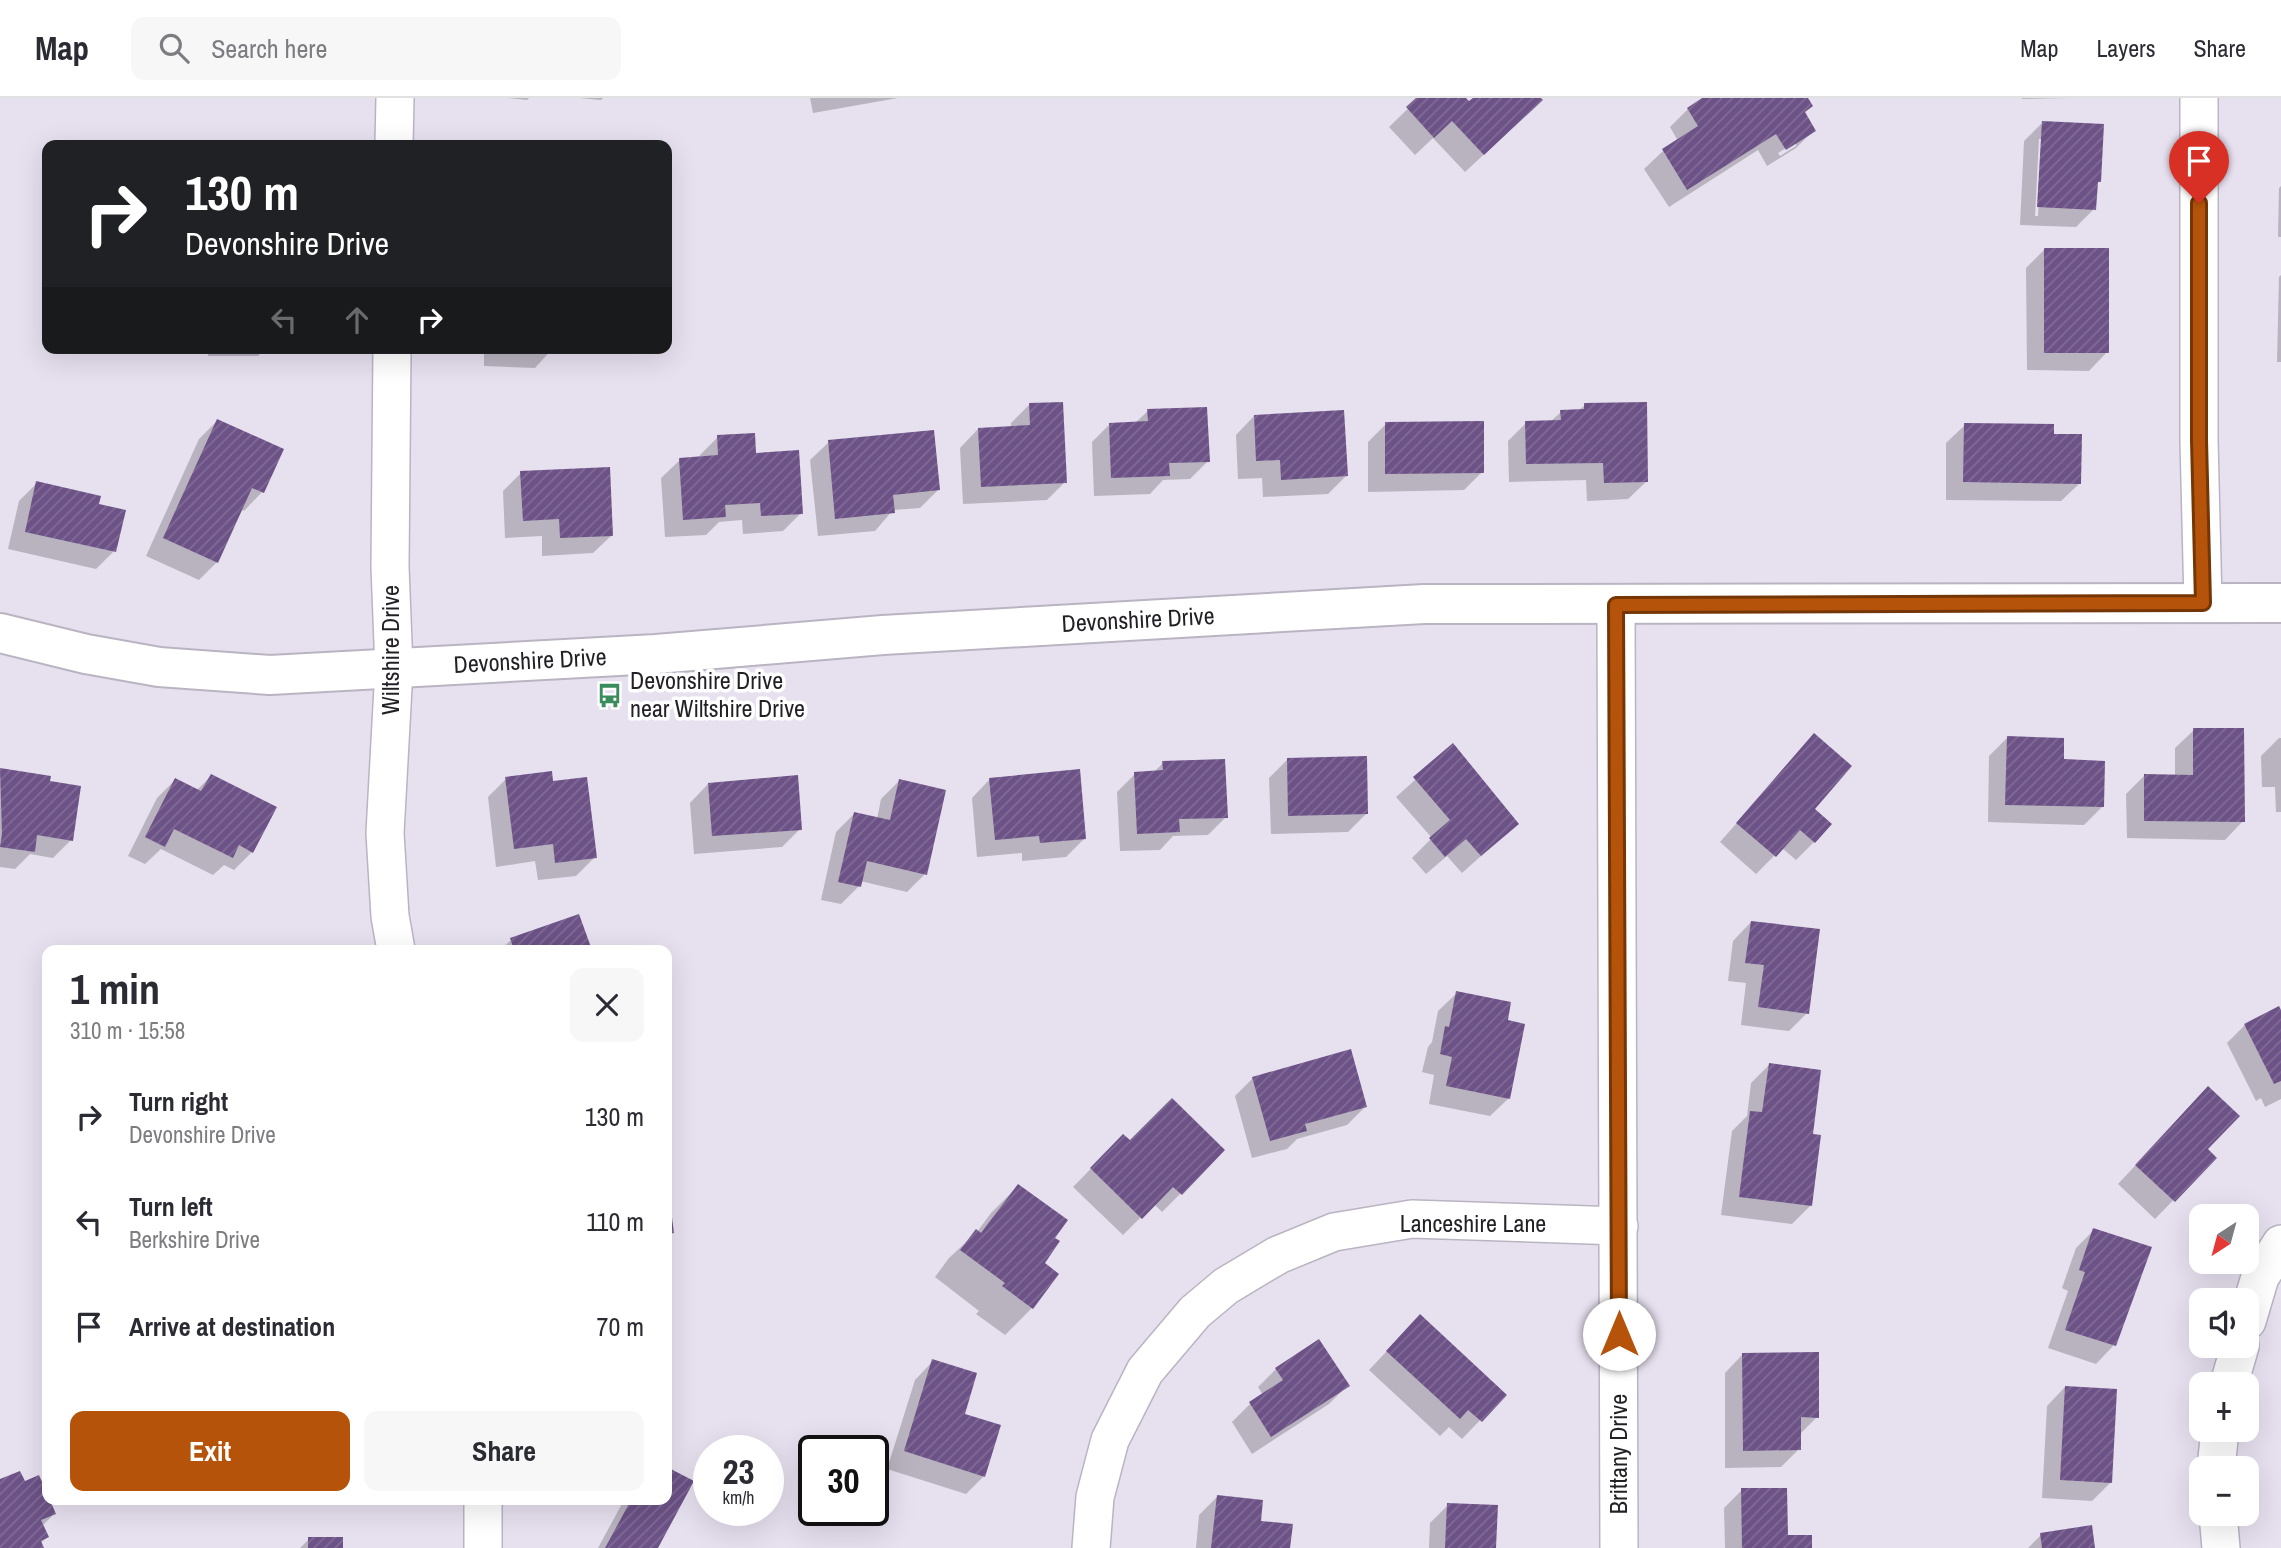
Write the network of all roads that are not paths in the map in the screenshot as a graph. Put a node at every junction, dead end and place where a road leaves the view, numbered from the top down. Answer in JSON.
{"nodes":[{"id":1,"x":395,"y":98,"type":"edge"},
{"id":2,"x":2199,"y":98,"type":"edge"},
{"id":3,"x":394,"y":140,"type":"edge"},
{"id":4,"x":393,"y":354,"type":"edge"},
{"id":5,"x":2203,"y":603,"type":"junction"},
{"id":6,"x":2281,"y":603,"type":"edge"},
{"id":7,"x":1616,"y":605,"type":"junction"},
{"id":8,"x":0,"y":632,"type":"edge"},
{"id":9,"x":394,"y":669,"type":"junction"},
{"id":10,"x":395,"y":945,"type":"edge"},
{"id":11,"x":1619,"y":1226,"type":"junction"},
{"id":12,"x":2281,"y":1244,"type":"edge"},
{"id":13,"x":2257,"y":1288,"type":"edge"},
{"id":14,"x":483,"y":1505,"type":"edge"},
{"id":15,"x":2219,"y":1526,"type":"edge"},
{"id":16,"x":483,"y":1548,"type":"edge"},
{"id":17,"x":1091,"y":1548,"type":"edge"},
{"id":18,"x":1619,"y":1548,"type":"edge"},
{"id":19,"x":2221,"y":1548,"type":"edge"}],
"edges":[{"from":1,"to":3,"type":"street"},
{"from":2,"to":5,"type":"street"},
{"from":4,"to":9,"type":"street","name":"Wiltshire Drive"},
{"from":5,"to":6,"type":"street","name":"Devonshire Drive"},
{"from":5,"to":7,"type":"street","name":"Devonshire Drive"},
{"from":7,"to":9,"type":"street","name":"Devonshire Drive"},
{"from":7,"to":11,"type":"street","name":"Brittany Drive"},
{"from":8,"to":9,"type":"street","name":"Devonshire Drive"},
{"from":9,"to":10,"type":"street","name":"Wiltshire Drive"},
{"from":11,"to":17,"type":"street","name":"Lanceshire Lane"},
{"from":11,"to":18,"type":"street","name":"Brittany Drive"},
{"from":12,"to":13,"type":"street"},
{"from":14,"to":16,"type":"street"},
{"from":15,"to":19,"type":"street"}]}
